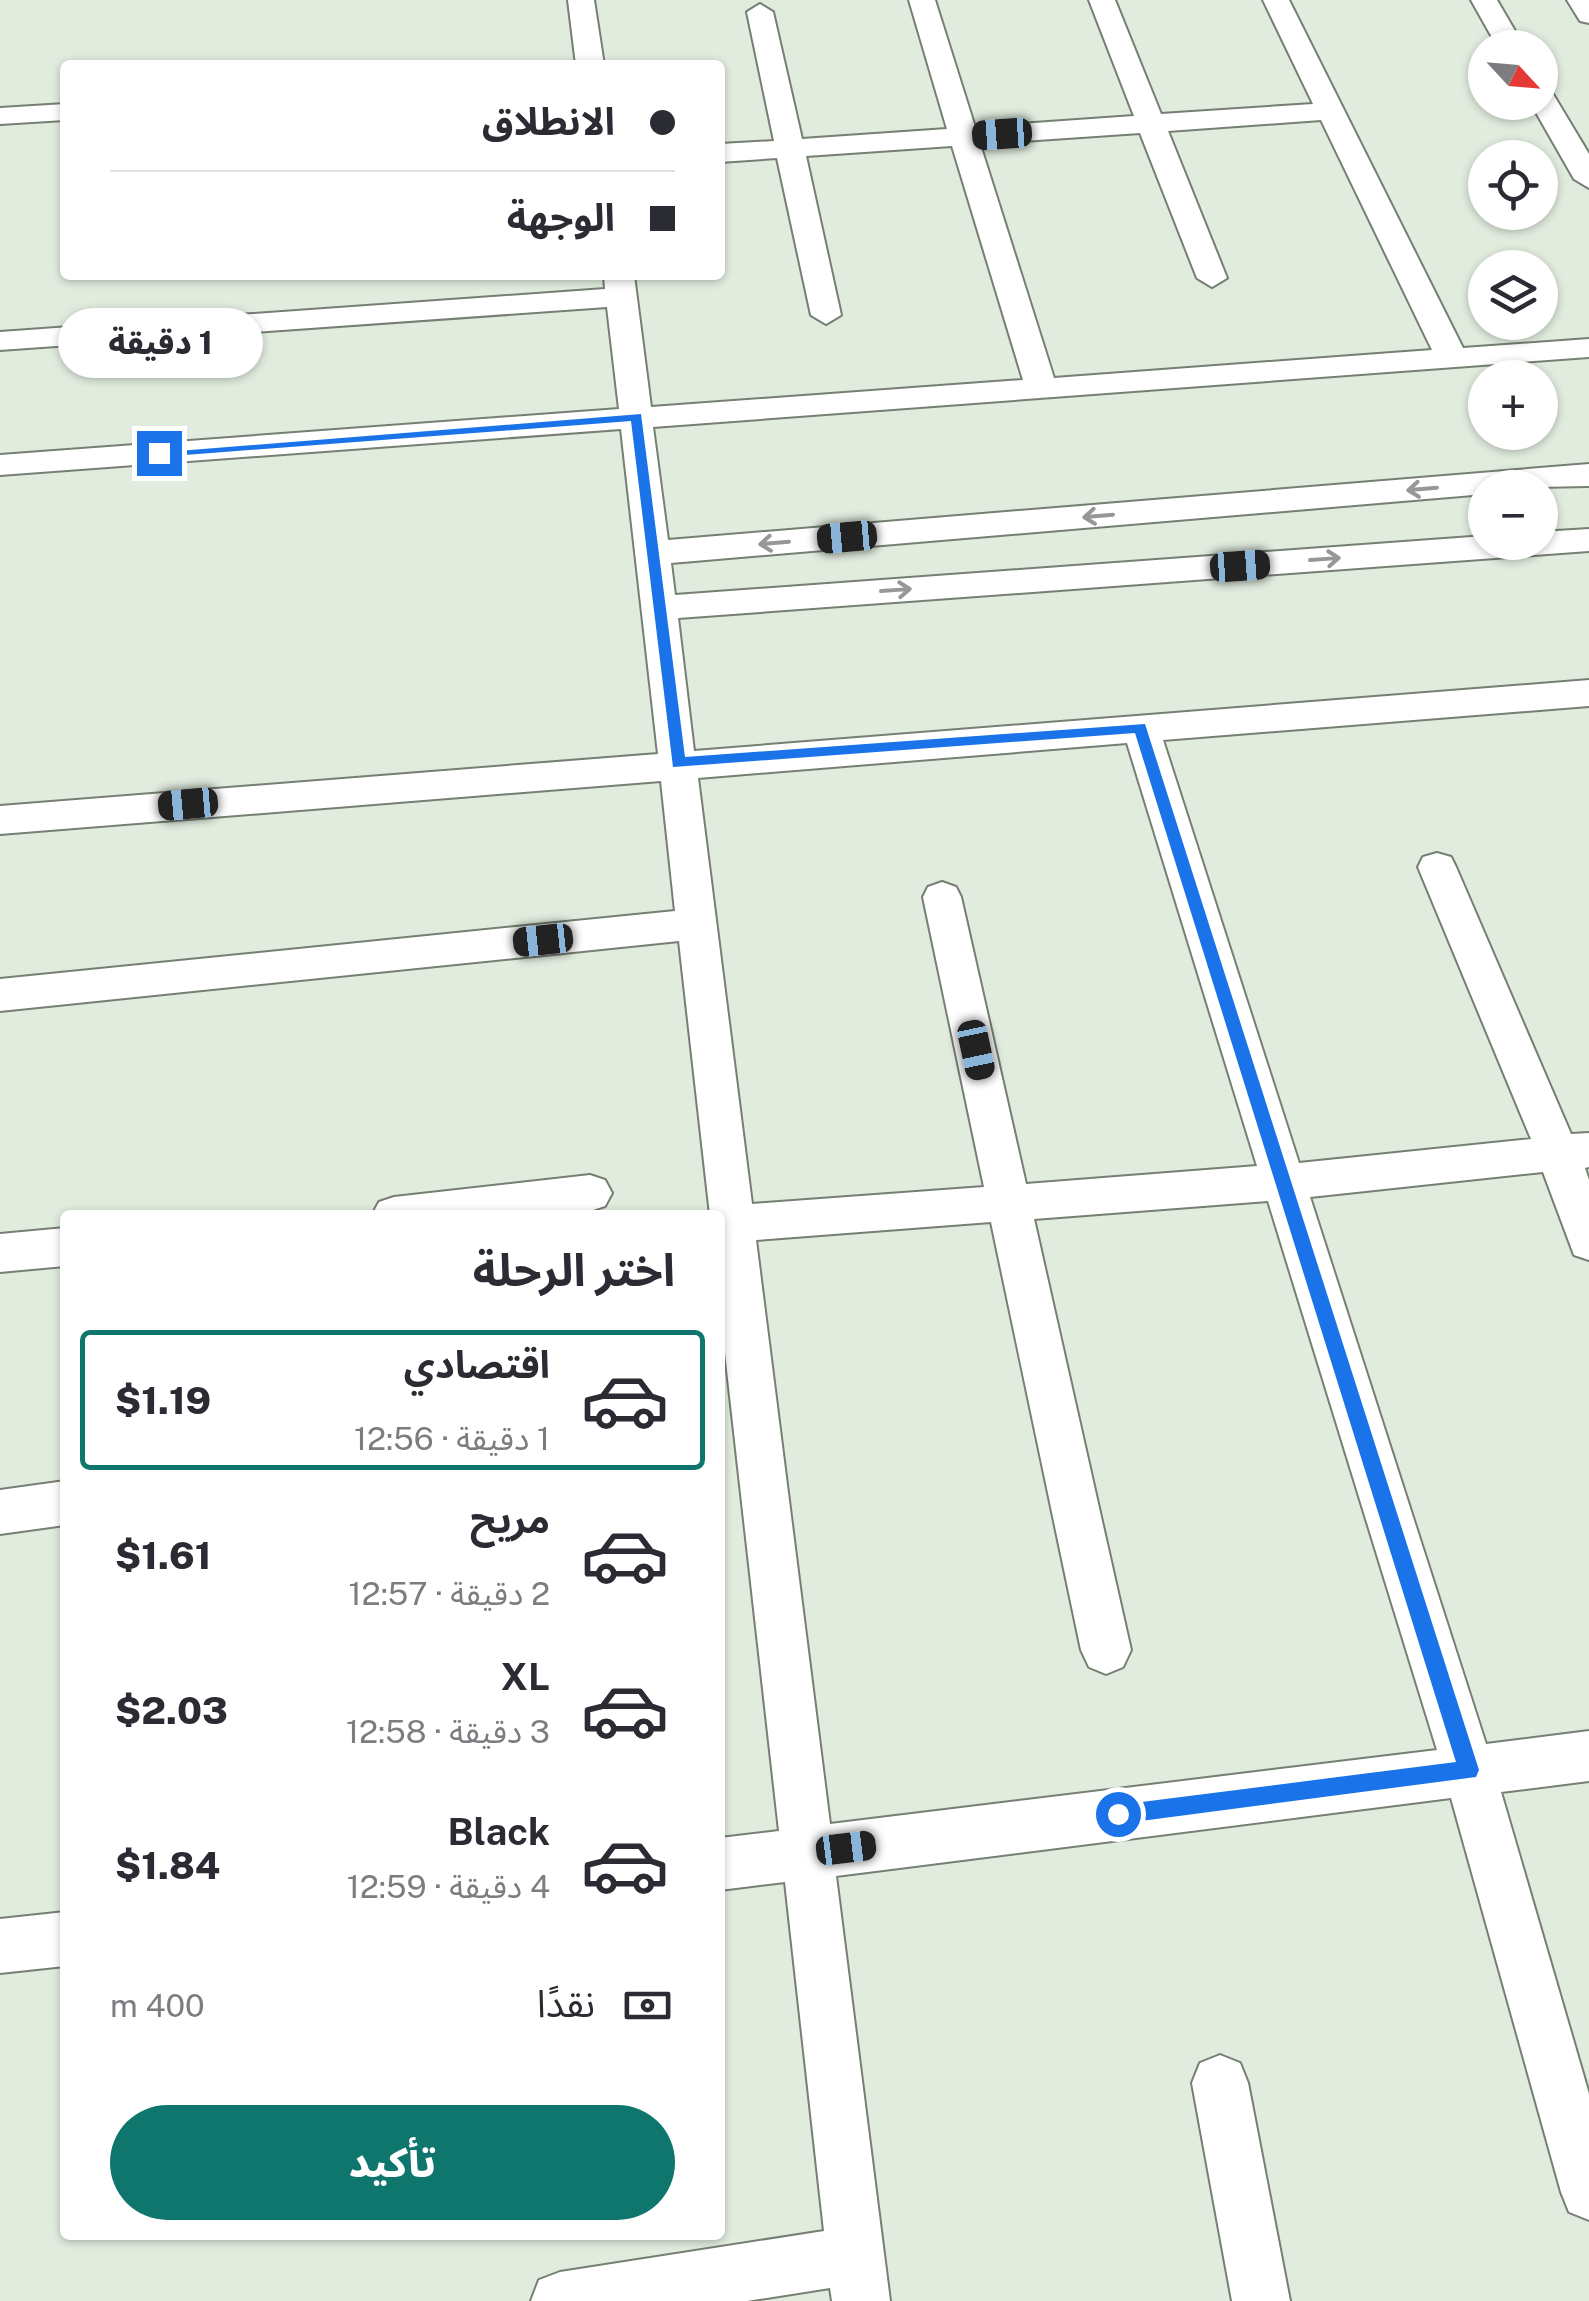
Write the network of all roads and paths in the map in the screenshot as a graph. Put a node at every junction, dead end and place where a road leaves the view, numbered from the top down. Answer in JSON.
{"nodes":[{"id":1,"x":581,"y":0,"type":"edge"},
{"id":2,"x":922,"y":0,"type":"edge"},
{"id":3,"x":1102,"y":0,"type":"edge"},
{"id":4,"x":1276,"y":0,"type":"edge"},
{"id":5,"x":1484,"y":0,"type":"edge"},
{"id":6,"x":1580,"y":0,"type":"edge"},
{"id":7,"x":760,"y":12,"type":"dead end"},
{"id":8,"x":1589,"y":14,"type":"edge"},
{"id":9,"x":1502,"y":30,"type":"edge"},
{"id":10,"x":589,"y":60,"type":"edge"},
{"id":11,"x":1330,"y":111,"type":"junction"},
{"id":12,"x":60,"y":112,"type":"edge"},
{"id":13,"x":0,"y":116,"type":"edge"},
{"id":14,"x":1555,"y":120,"type":"edge"},
{"id":15,"x":1151,"y":124,"type":"junction"},
{"id":16,"x":964,"y":137,"type":"junction"},
{"id":17,"x":790,"y":149,"type":"junction"},
{"id":18,"x":725,"y":154,"type":"edge"},
{"id":19,"x":1589,"y":179,"type":"edge"},
{"id":20,"x":1212,"y":278,"type":"dead end"},
{"id":21,"x":621,"y":286,"type":"edge"},
{"id":22,"x":826,"y":314,"type":"dead end"},
{"id":23,"x":0,"y":341,"type":"edge"},
{"id":24,"x":1589,"y":348,"type":"edge"},
{"id":25,"x":1451,"y":356,"type":"junction"},
{"id":26,"x":1041,"y":386,"type":"junction"},
{"id":27,"x":636,"y":417,"type":"junction"},
{"id":28,"x":0,"y":465,"type":"edge"},
{"id":29,"x":1589,"y":476,"type":"edge"},
{"id":30,"x":1589,"y":540,"type":"edge"},
{"id":31,"x":652,"y":553,"type":"junction"},
{"id":32,"x":659,"y":608,"type":"junction"},
{"id":33,"x":1589,"y":693,"type":"edge"},
{"id":34,"x":1140,"y":728,"type":"junction"},
{"id":35,"x":678,"y":763,"type":"junction"},
{"id":36,"x":0,"y":820,"type":"edge"},
{"id":37,"x":1437,"y":867,"type":"dead end"},
{"id":38,"x":942,"y":897,"type":"dead end"},
{"id":39,"x":698,"y":924,"type":"junction"},
{"id":40,"x":0,"y":995,"type":"edge"},
{"id":41,"x":1573,"y":1152,"type":"edge"},
{"id":42,"x":1282,"y":1182,"type":"junction"},
{"id":43,"x":590,"y":1192,"type":"dead end"},
{"id":44,"x":1008,"y":1202,"type":"junction"},
{"id":45,"x":437,"y":1210,"type":"edge"},
{"id":46,"x":731,"y":1224,"type":"junction"},
{"id":47,"x":1589,"y":1242,"type":"edge"},
{"id":48,"x":60,"y":1247,"type":"edge"},
{"id":49,"x":0,"y":1253,"type":"edge"},
{"id":50,"x":736,"y":1416,"type":"edge"},
{"id":51,"x":60,"y":1504,"type":"edge"},
{"id":52,"x":0,"y":1512,"type":"edge"},
{"id":53,"x":1106,"y":1650,"type":"dead end"},
{"id":54,"x":1589,"y":1756,"type":"edge"},
{"id":55,"x":1469,"y":1770,"type":"junction"},
{"id":56,"x":807,"y":1854,"type":"junction"},
{"id":57,"x":725,"y":1863,"type":"edge"},
{"id":58,"x":60,"y":1940,"type":"edge"},
{"id":59,"x":0,"y":1946,"type":"edge"},
{"id":60,"x":1220,"y":2083,"type":"dead end"},
{"id":61,"x":1589,"y":2192,"type":"edge"},
{"id":62,"x":859,"y":2278,"type":"edge"},
{"id":63,"x":560,"y":2301,"type":"edge"},
{"id":64,"x":1261,"y":2301,"type":"edge"}],
"edges":[{"from":1,"to":10,"type":"street"},
{"from":2,"to":16,"type":"street"},
{"from":3,"to":15,"type":"street"},
{"from":4,"to":11,"type":"street"},
{"from":5,"to":9,"type":"street"},
{"from":6,"to":8,"type":"street"},
{"from":7,"to":17,"type":"street"},
{"from":11,"to":15,"type":"street"},
{"from":11,"to":25,"type":"street"},
{"from":12,"to":13,"type":"street"},
{"from":14,"to":19,"type":"street"},
{"from":15,"to":16,"type":"street"},
{"from":15,"to":20,"type":"street"},
{"from":16,"to":17,"type":"street"},
{"from":16,"to":26,"type":"street"},
{"from":17,"to":18,"type":"street"},
{"from":17,"to":22,"type":"street"},
{"from":21,"to":23,"type":"street"},
{"from":21,"to":27,"type":"street"},
{"from":24,"to":25,"type":"street"},
{"from":25,"to":26,"type":"street"},
{"from":26,"to":27,"type":"street"},
{"from":27,"to":28,"type":"street"},
{"from":27,"to":31,"type":"street"},
{"from":29,"to":31,"type":"street","one_way":true},
{"from":32,"to":30,"type":"street","one_way":true},
{"from":31,"to":32,"type":"street"},
{"from":32,"to":35,"type":"street"},
{"from":33,"to":34,"type":"street"},
{"from":34,"to":35,"type":"street"},
{"from":34,"to":42,"type":"street"},
{"from":35,"to":36,"type":"street"},
{"from":35,"to":39,"type":"street"},
{"from":37,"to":41,"type":"street"},
{"from":38,"to":44,"type":"street"},
{"from":39,"to":40,"type":"street"},
{"from":39,"to":46,"type":"street"},
{"from":41,"to":42,"type":"street"},
{"from":41,"to":47,"type":"street"},
{"from":42,"to":44,"type":"street"},
{"from":42,"to":55,"type":"street"},
{"from":43,"to":45,"type":"street"},
{"from":44,"to":46,"type":"street"},
{"from":44,"to":53,"type":"street"},
{"from":46,"to":50,"type":"street"},
{"from":48,"to":49,"type":"street"},
{"from":50,"to":56,"type":"street"},
{"from":51,"to":52,"type":"street"},
{"from":54,"to":55,"type":"street"},
{"from":55,"to":56,"type":"street"},
{"from":55,"to":61,"type":"street"},
{"from":56,"to":57,"type":"street"},
{"from":56,"to":62,"type":"street"},
{"from":58,"to":59,"type":"street"},
{"from":60,"to":64,"type":"street"},
{"from":62,"to":63,"type":"street"}]}
